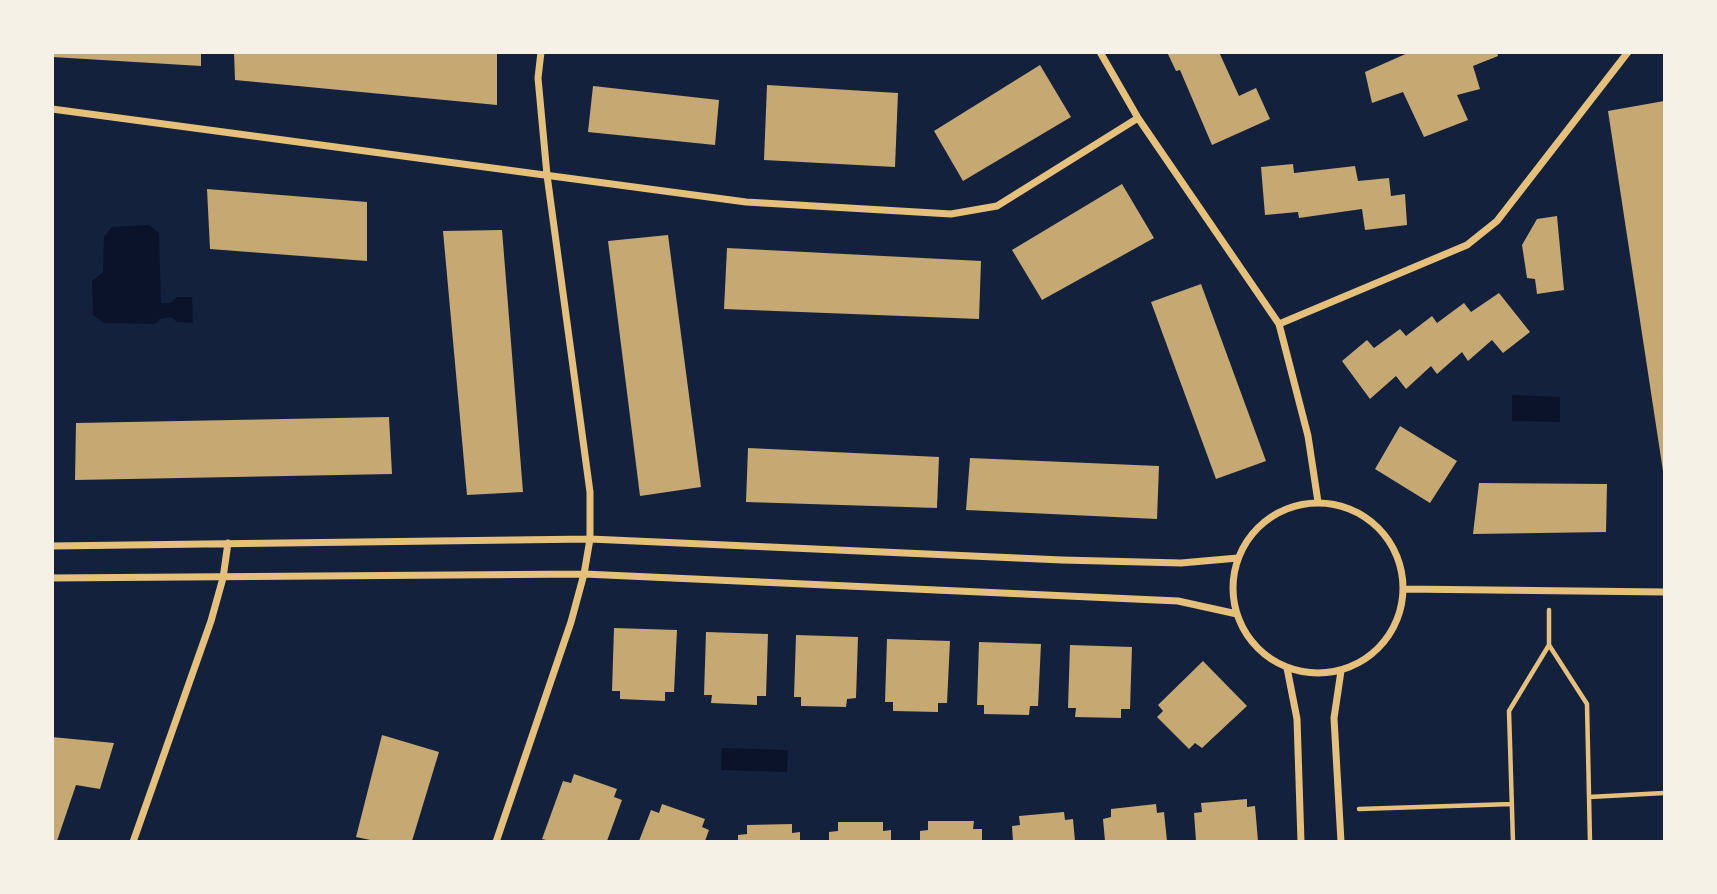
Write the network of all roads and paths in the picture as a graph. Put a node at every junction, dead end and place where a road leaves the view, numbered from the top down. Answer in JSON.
{"nodes":[{"id":1,"x":541,"y":52,"type":"edge"},
{"id":2,"x":1100,"y":52,"type":"edge"},
{"id":3,"x":1628,"y":52,"type":"edge"},
{"id":4,"x":52,"y":109,"type":"edge"},
{"id":5,"x":1138,"y":118,"type":"junction"},
{"id":6,"x":547,"y":175,"type":"junction"},
{"id":7,"x":1279,"y":324,"type":"junction"},
{"id":8,"x":1318,"y":502,"type":"junction"},
{"id":9,"x":590,"y":539,"type":"junction"},
{"id":10,"x":228,"y":543,"type":"junction"},
{"id":11,"x":52,"y":546,"type":"edge"},
{"id":12,"x":1238,"y":558,"type":"junction"},
{"id":13,"x":584,"y":574,"type":"junction"},
{"id":14,"x":52,"y":578,"type":"edge"},
{"id":15,"x":223,"y":578,"type":"junction"},
{"id":16,"x":1405,"y":589,"type":"junction"},
{"id":17,"x":1549,"y":591,"type":"junction"},
{"id":18,"x":1664,"y":592,"type":"edge"},
{"id":19,"x":1237,"y":614,"type":"junction"},
{"id":20,"x":1549,"y":645,"type":"junction"},
{"id":21,"x":1287,"y":668,"type":"junction"},
{"id":22,"x":1341,"y":671,"type":"junction"},
{"id":23,"x":1664,"y":793,"type":"edge"},
{"id":24,"x":1589,"y":797,"type":"junction"},
{"id":25,"x":1512,"y":804,"type":"junction"},
{"id":26,"x":1339,"y":810,"type":"junction"},
{"id":27,"x":133,"y":842,"type":"edge"},
{"id":28,"x":496,"y":842,"type":"edge"},
{"id":29,"x":1301,"y":842,"type":"edge"},
{"id":30,"x":1341,"y":842,"type":"edge"},
{"id":31,"x":1513,"y":842,"type":"edge"},
{"id":32,"x":1590,"y":842,"type":"edge"}],
"edges":[{"from":1,"to":6,"type":"street"},
{"from":2,"to":5,"type":"street"},
{"from":3,"to":7,"type":"street"},
{"from":4,"to":6,"type":"street"},
{"from":5,"to":6,"type":"street"},
{"from":5,"to":7,"type":"street"},
{"from":6,"to":9,"type":"street"},
{"from":7,"to":8,"type":"street"},
{"from":8,"to":12,"type":"street"},
{"from":8,"to":16,"type":"street"},
{"from":9,"to":10,"type":"street"},
{"from":9,"to":12,"type":"street"},
{"from":9,"to":13,"type":"street"},
{"from":10,"to":11,"type":"street"},
{"from":10,"to":15,"type":"street"},
{"from":12,"to":19,"type":"street"},
{"from":13,"to":15,"type":"street"},
{"from":13,"to":19,"type":"street"},
{"from":13,"to":28,"type":"street"},
{"from":14,"to":15,"type":"street"},
{"from":15,"to":27,"type":"street"},
{"from":16,"to":17,"type":"street"},
{"from":16,"to":22,"type":"street"},
{"from":17,"to":18,"type":"street"},
{"from":17,"to":20,"type":"path"},
{"from":19,"to":21,"type":"street"},
{"from":20,"to":24,"type":"path"},
{"from":20,"to":25,"type":"path"},
{"from":21,"to":22,"type":"street"},
{"from":21,"to":29,"type":"street"},
{"from":22,"to":26,"type":"street"},
{"from":23,"to":24,"type":"path"},
{"from":24,"to":32,"type":"path"},
{"from":25,"to":26,"type":"path"},
{"from":25,"to":31,"type":"path"},
{"from":26,"to":30,"type":"street"}]}
